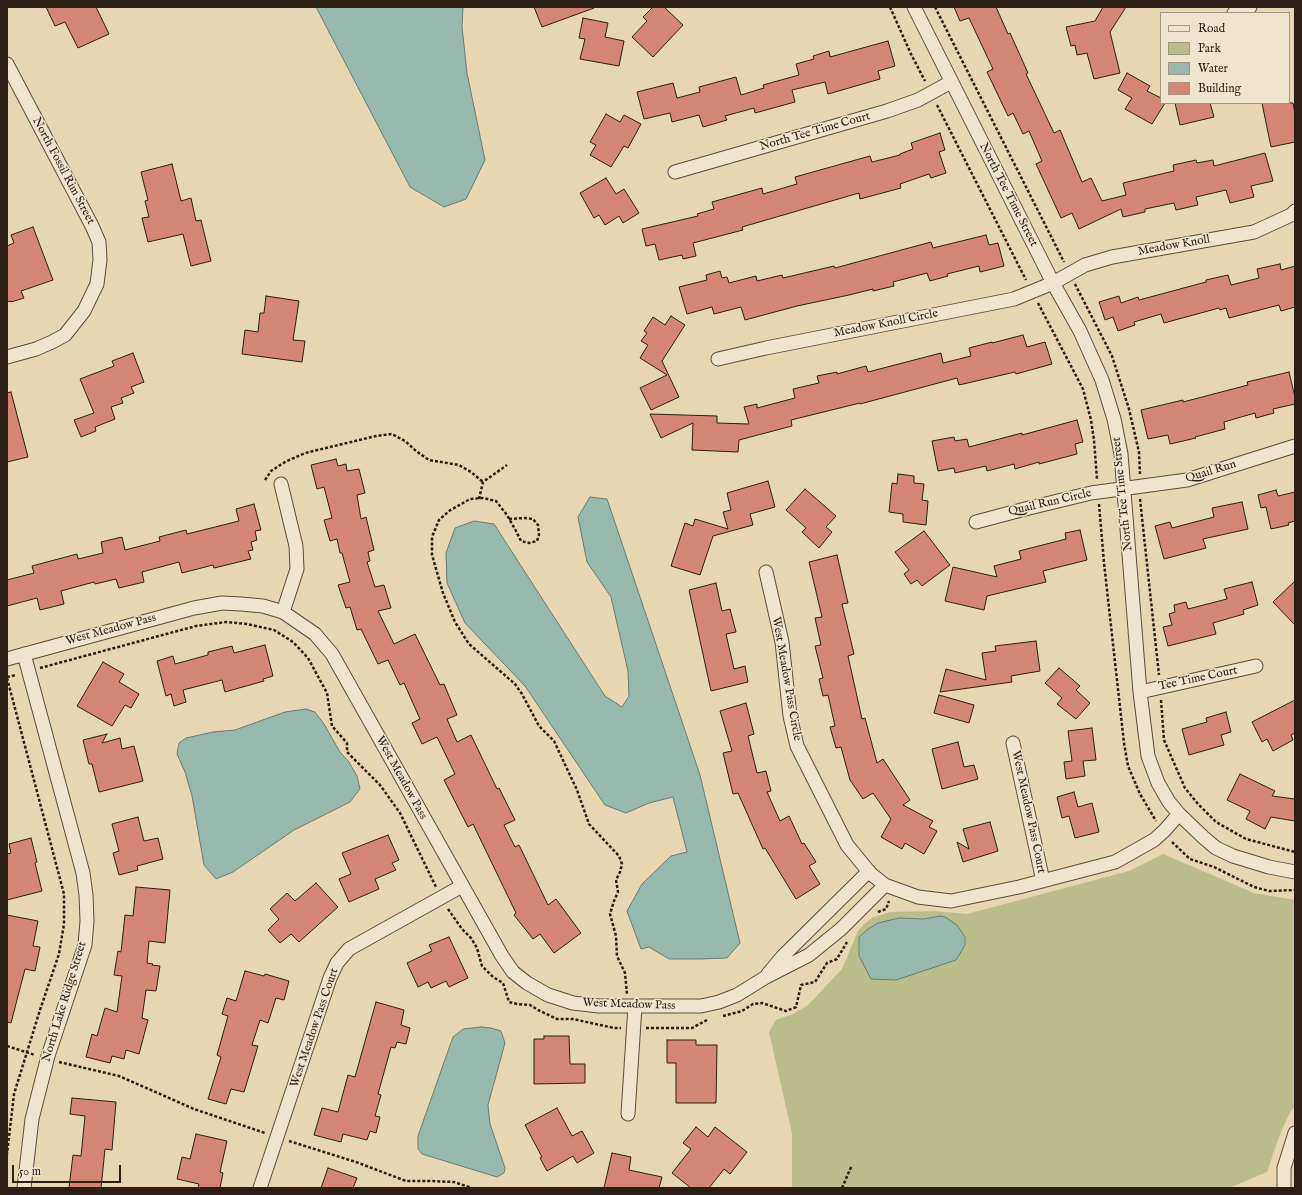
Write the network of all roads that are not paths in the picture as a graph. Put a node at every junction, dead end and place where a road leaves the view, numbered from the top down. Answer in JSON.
{"nodes":[{"id":1,"x":914,"y":7,"type":"edge"},
{"id":2,"x":1250,"y":7,"type":"edge"},
{"id":3,"x":1237,"y":12,"type":"edge"},
{"id":4,"x":7,"y":64,"type":"edge"},
{"id":5,"x":951,"y":82,"type":"junction"},
{"id":6,"x":675,"y":172,"type":"dead end"},
{"id":7,"x":1295,"y":211,"type":"edge"},
{"id":8,"x":1053,"y":283,"type":"junction"},
{"id":9,"x":7,"y":357,"type":"edge"},
{"id":10,"x":718,"y":359,"type":"dead end"},
{"id":11,"x":1295,"y":446,"type":"edge"},
{"id":12,"x":281,"y":484,"type":"dead end"},
{"id":13,"x":1124,"y":489,"type":"junction"},
{"id":14,"x":976,"y":522,"type":"dead end"},
{"id":15,"x":766,"y":572,"type":"dead end"},
{"id":16,"x":283,"y":612,"type":"junction"},
{"id":17,"x":24,"y":654,"type":"junction"},
{"id":18,"x":7,"y":659,"type":"edge"},
{"id":19,"x":1256,"y":666,"type":"dead end"},
{"id":20,"x":1140,"y":692,"type":"junction"},
{"id":21,"x":1012,"y":743,"type":"dead end"},
{"id":22,"x":1179,"y":814,"type":"junction"},
{"id":23,"x":869,"y":871,"type":"junction"},
{"id":24,"x":1295,"y":872,"type":"edge"},
{"id":25,"x":1042,"y":881,"type":"junction"},
{"id":26,"x":885,"y":885,"type":"junction"},
{"id":27,"x":462,"y":886,"type":"junction"},
{"id":28,"x":766,"y":977,"type":"junction"},
{"id":29,"x":635,"y":1006,"type":"junction"},
{"id":30,"x":628,"y":1114,"type":"dead end"},
{"id":31,"x":1295,"y":1133,"type":"edge"},
{"id":32,"x":24,"y":1188,"type":"edge"},
{"id":33,"x":260,"y":1188,"type":"edge"},
{"id":34,"x":1284,"y":1188,"type":"edge"}],
"edges":[{"from":1,"to":5,"type":"street","name":"North Tee Time Street"},
{"from":2,"to":3,"type":"street"},
{"from":4,"to":9,"type":"street","name":"North Fossil Rim Street"},
{"from":5,"to":6,"type":"street","name":"North Tee Time Court"},
{"from":5,"to":8,"type":"street","name":"North Tee Time Street"},
{"from":7,"to":8,"type":"street","name":"Meadow Knoll"},
{"from":8,"to":10,"type":"street","name":"Meadow Knoll Circle"},
{"from":8,"to":13,"type":"street","name":"North Tee Time Street"},
{"from":11,"to":13,"type":"street","name":"Quail Run"},
{"from":12,"to":16,"type":"street"},
{"from":13,"to":14,"type":"street","name":"Quail Run Circle"},
{"from":13,"to":20,"type":"street","name":"North Tee Time Street"},
{"from":15,"to":23,"type":"street","name":"West Meadow Pass Circle"},
{"from":16,"to":17,"type":"street","name":"West Meadow Pass"},
{"from":16,"to":27,"type":"street","name":"West Meadow Pass"},
{"from":17,"to":18,"type":"street","name":"West Meadow Pass"},
{"from":17,"to":32,"type":"street","name":"North Lake Ridge Street"},
{"from":19,"to":20,"type":"street","name":"Tee Time Court"},
{"from":20,"to":22,"type":"street","name":"North Tee Time Street"},
{"from":21,"to":25,"type":"street","name":"West Meadow Pass Court"},
{"from":22,"to":24,"type":"street","name":"North Tee Time Street"},
{"from":22,"to":25,"type":"street","name":"West Meadow Pass Circle"},
{"from":23,"to":26,"type":"street","name":"West Meadow Pass Circle"},
{"from":23,"to":28,"type":"street","name":"West Meadow Pass"},
{"from":25,"to":26,"type":"street","name":"West Meadow Pass Circle"},
{"from":26,"to":28,"type":"street","name":"West Meadow Pass"},
{"from":27,"to":29,"type":"street","name":"West Meadow Pass"},
{"from":27,"to":33,"type":"street","name":"West Meadow Pass Court"},
{"from":28,"to":29,"type":"street","name":"West Meadow Pass"},
{"from":29,"to":30,"type":"street"},
{"from":31,"to":34,"type":"street"}]}
